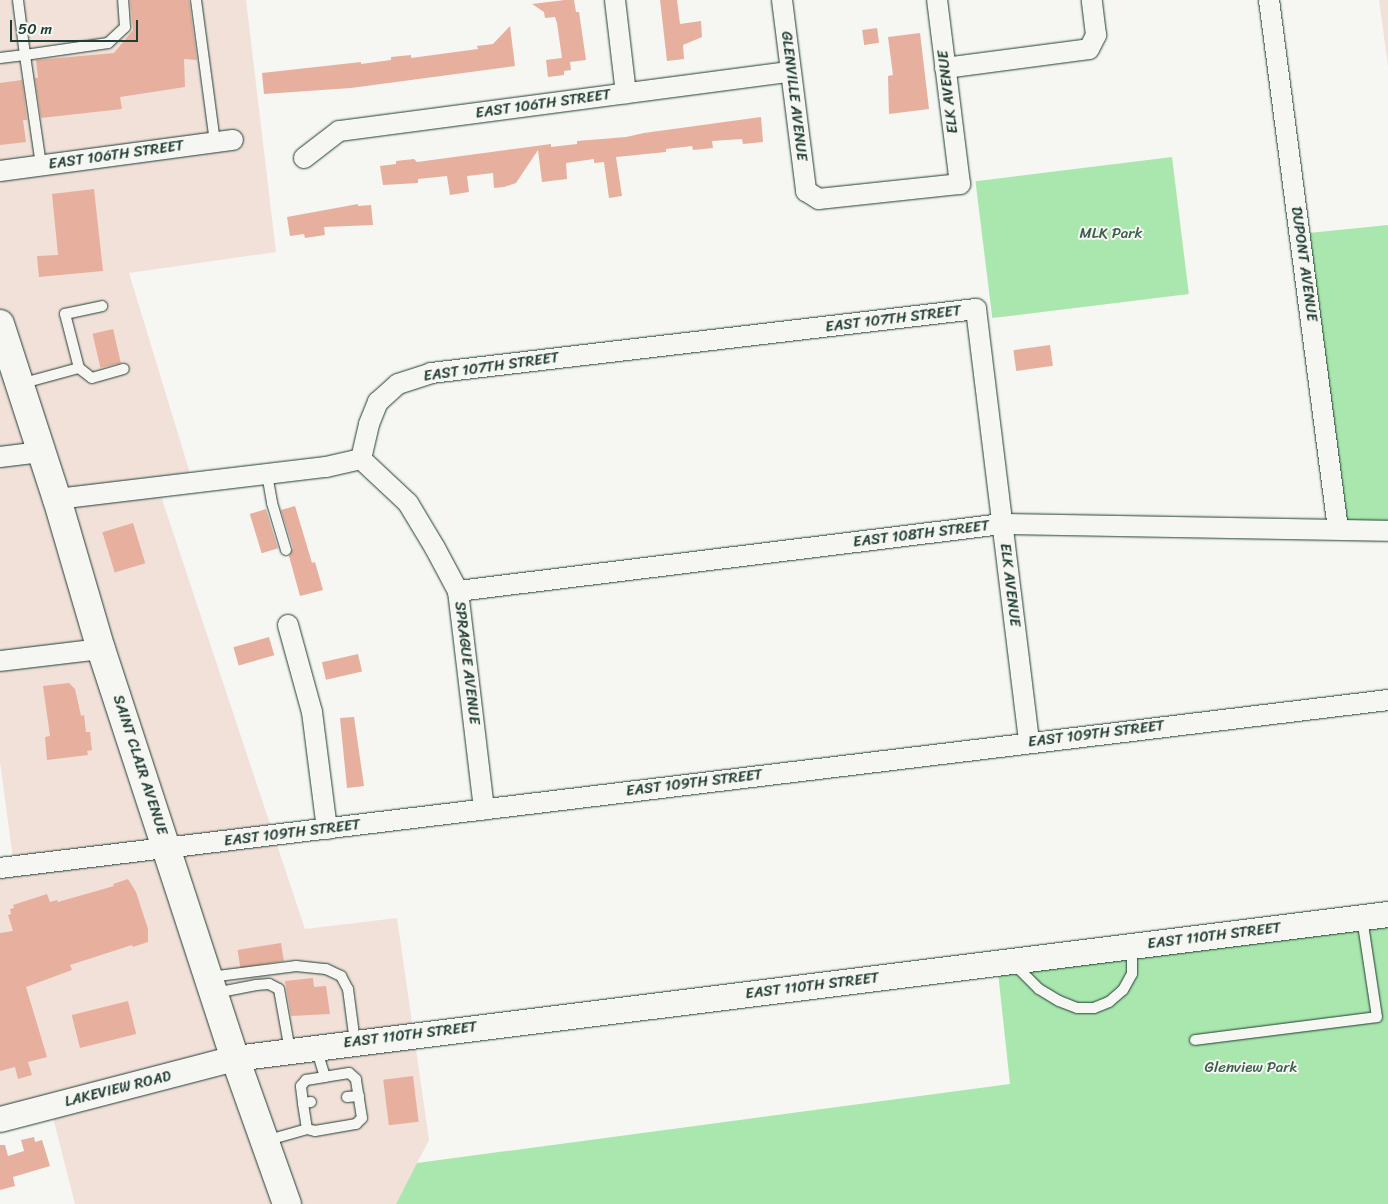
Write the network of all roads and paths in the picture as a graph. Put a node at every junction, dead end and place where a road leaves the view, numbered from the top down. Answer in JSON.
{"nodes":[{"id":1,"x":18,"y":0,"type":"edge"},
{"id":2,"x":123,"y":0,"type":"edge"},
{"id":3,"x":196,"y":0,"type":"edge"},
{"id":4,"x":615,"y":0,"type":"edge"},
{"id":5,"x":782,"y":0,"type":"edge"},
{"id":6,"x":937,"y":0,"type":"edge"},
{"id":7,"x":1092,"y":0,"type":"edge"},
{"id":8,"x":1269,"y":0,"type":"edge"},
{"id":9,"x":25,"y":55,"type":"junction"},
{"id":10,"x":0,"y":58,"type":"edge"},
{"id":11,"x":945,"y":68,"type":"junction"},
{"id":12,"x":790,"y":72,"type":"junction"},
{"id":13,"x":626,"y":93,"type":"junction"},
{"id":14,"x":224,"y":141,"type":"joint"},
{"id":15,"x":304,"y":158,"type":"dead end"},
{"id":16,"x":40,"y":166,"type":"junction"},
{"id":17,"x":0,"y":171,"type":"edge"},
{"id":18,"x":806,"y":191,"type":"joint"},
{"id":19,"x":102,"y":306,"type":"dead end"},
{"id":20,"x":976,"y":309,"type":"joint"},
{"id":21,"x":0,"y":324,"type":"edge"},
{"id":22,"x":79,"y":368,"type":"junction"},
{"id":23,"x":124,"y":369,"type":"dead end"},
{"id":24,"x":19,"y":384,"type":"junction"},
{"id":25,"x":41,"y":452,"type":"junction"},
{"id":26,"x":0,"y":457,"type":"edge"},
{"id":27,"x":361,"y":459,"type":"junction"},
{"id":28,"x":267,"y":474,"type":"junction"},
{"id":29,"x":57,"y":499,"type":"junction"},
{"id":30,"x":1002,"y":524,"type":"junction"},
{"id":31,"x":1338,"y":529,"type":"junction"},
{"id":32,"x":1388,"y":531,"type":"edge"},
{"id":33,"x":286,"y":550,"type":"dead end"},
{"id":34,"x":458,"y":591,"type":"junction"},
{"id":35,"x":288,"y":625,"type":"dead end"},
{"id":36,"x":101,"y":649,"type":"junction"},
{"id":37,"x":0,"y":661,"type":"edge"},
{"id":38,"x":1388,"y":700,"type":"edge"},
{"id":39,"x":1029,"y":742,"type":"junction"},
{"id":40,"x":484,"y":809,"type":"junction"},
{"id":41,"x":327,"y":829,"type":"junction"},
{"id":42,"x":167,"y":849,"type":"junction"},
{"id":43,"x":0,"y":868,"type":"edge"},
{"id":44,"x":1388,"y":914,"type":"edge"},
{"id":45,"x":1362,"y":917,"type":"junction"},
{"id":46,"x":1132,"y":946,"type":"junction"},
{"id":47,"x":1011,"y":961,"type":"junction"},
{"id":48,"x":212,"y":986,"type":"junction"},
{"id":49,"x":1195,"y":1040,"type":"dead end"},
{"id":50,"x":355,"y":1042,"type":"junction"},
{"id":51,"x":316,"y":1047,"type":"junction"},
{"id":52,"x":290,"y":1051,"type":"junction"},
{"id":53,"x":235,"y":1058,"type":"junction"},
{"id":54,"x":324,"y":1077,"type":"junction"},
{"id":55,"x":359,"y":1096,"type":"junction"},
{"id":56,"x":347,"y":1098,"type":"dead end"},
{"id":57,"x":0,"y":1119,"type":"edge"},
{"id":58,"x":307,"y":1129,"type":"junction"},
{"id":59,"x":264,"y":1141,"type":"junction"},
{"id":60,"x":287,"y":1204,"type":"edge"}],
"edges":[{"from":1,"to":9,"type":"lane"},
{"from":2,"to":9,"type":"lane"},
{"from":3,"to":14,"type":"lane"},
{"from":4,"to":13,"type":"street"},
{"from":5,"to":12,"type":"street","name":"GLENVILLE AVENUE"},
{"from":6,"to":11,"type":"street","name":"ELK AVENUE"},
{"from":7,"to":11,"type":"street"},
{"from":8,"to":31,"type":"street","name":"DUPONT AVENUE"},
{"from":9,"to":10,"type":"lane"},
{"from":9,"to":16,"type":"lane"},
{"from":11,"to":18,"type":"street","name":"ELK AVENUE"},
{"from":12,"to":13,"type":"street","name":"EAST 106TH STREET"},
{"from":12,"to":18,"type":"street","name":"GLENVILLE AVENUE"},
{"from":13,"to":15,"type":"street","name":"EAST 106TH STREET"},
{"from":14,"to":16,"type":"street","name":"EAST 106TH STREET"},
{"from":16,"to":17,"type":"street","name":"EAST 106TH STREET"},
{"from":19,"to":22,"type":"lane"},
{"from":20,"to":27,"type":"street","name":"EAST 107TH STREET"},
{"from":20,"to":30,"type":"street","name":"ELK AVENUE"},
{"from":21,"to":24,"type":"main road","name":"SAINT CLAIR AVENUE"},
{"from":22,"to":23,"type":"lane"},
{"from":22,"to":24,"type":"lane"},
{"from":24,"to":25,"type":"main road","name":"SAINT CLAIR AVENUE"},
{"from":25,"to":26,"type":"street"},
{"from":25,"to":29,"type":"main road","name":"SAINT CLAIR AVENUE"},
{"from":27,"to":28,"type":"street"},
{"from":27,"to":34,"type":"street","name":"SPRAGUE AVENUE"},
{"from":28,"to":29,"type":"street"},
{"from":28,"to":33,"type":"lane"},
{"from":29,"to":36,"type":"main road","name":"SAINT CLAIR AVENUE"},
{"from":30,"to":31,"type":"street","name":"EAST 108TH STREET"},
{"from":30,"to":34,"type":"street","name":"EAST 108TH STREET"},
{"from":30,"to":39,"type":"street","name":"ELK AVENUE"},
{"from":31,"to":32,"type":"street","name":"EAST 108TH STREET"},
{"from":34,"to":40,"type":"street","name":"SPRAGUE AVENUE"},
{"from":35,"to":41,"type":"street"},
{"from":36,"to":37,"type":"street"},
{"from":36,"to":42,"type":"main road","name":"SAINT CLAIR AVENUE"},
{"from":38,"to":39,"type":"street","name":"EAST 109TH STREET"},
{"from":39,"to":40,"type":"street","name":"EAST 109TH STREET"},
{"from":40,"to":41,"type":"street","name":"EAST 109TH STREET"},
{"from":41,"to":42,"type":"street","name":"EAST 109TH STREET"},
{"from":42,"to":43,"type":"street","name":"EAST 109TH STREET"},
{"from":42,"to":48,"type":"main road","name":"SAINT CLAIR AVENUE"},
{"from":44,"to":45,"type":"street","name":"EAST 110TH STREET"},
{"from":45,"to":46,"type":"street","name":"EAST 110TH STREET"},
{"from":45,"to":49,"type":"lane"},
{"from":46,"to":47,"type":"street","name":"EAST 110TH STREET"},
{"from":46,"to":47,"type":"lane"},
{"from":47,"to":50,"type":"street","name":"EAST 110TH STREET"},
{"from":48,"to":50,"type":"lane"},
{"from":48,"to":52,"type":"lane"},
{"from":48,"to":53,"type":"main road","name":"SAINT CLAIR AVENUE"},
{"from":50,"to":51,"type":"street","name":"EAST 110TH STREET"},
{"from":51,"to":52,"type":"street","name":"EAST 110TH STREET"},
{"from":51,"to":54,"type":"lane"},
{"from":52,"to":53,"type":"street","name":"EAST 110TH STREET"},
{"from":53,"to":57,"type":"street","name":"LAKEVIEW ROAD"},
{"from":53,"to":59,"type":"main road","name":"SAINT CLAIR AVENUE"},
{"from":54,"to":55,"type":"lane"},
{"from":54,"to":58,"type":"lane"},
{"from":55,"to":56,"type":"lane"},
{"from":55,"to":58,"type":"lane"},
{"from":58,"to":59,"type":"lane"},
{"from":59,"to":60,"type":"main road","name":"SAINT CLAIR AVENUE"}]}
